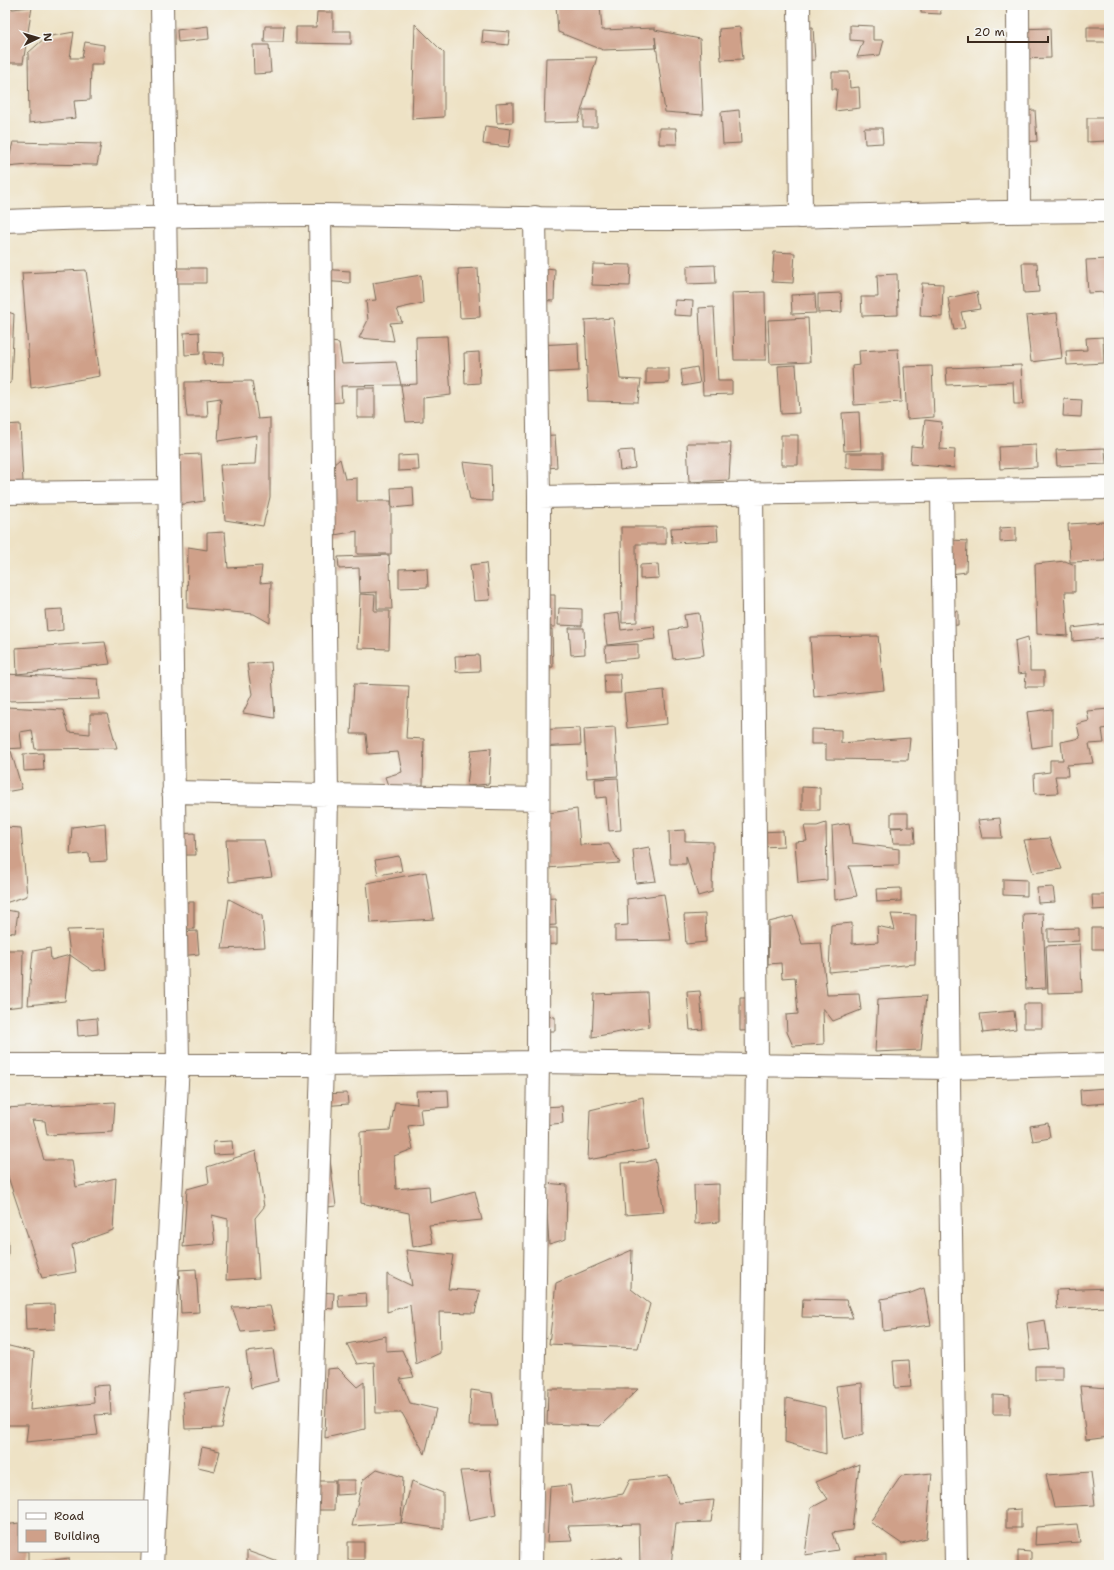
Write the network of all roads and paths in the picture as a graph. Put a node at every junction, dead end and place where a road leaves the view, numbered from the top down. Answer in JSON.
{"nodes":[{"id":1,"x":162,"y":5,"type":"edge"},
{"id":2,"x":799,"y":5,"type":"edge"},
{"id":3,"x":1018,"y":5,"type":"edge"},
{"id":4,"x":1019,"y":211,"type":"junction"},
{"id":5,"x":1109,"y":211,"type":"edge"},
{"id":6,"x":320,"y":215,"type":"junction"},
{"id":7,"x":164,"y":217,"type":"junction"},
{"id":8,"x":535,"y":217,"type":"junction"},
{"id":9,"x":801,"y":217,"type":"junction"},
{"id":10,"x":5,"y":221,"type":"edge"},
{"id":11,"x":1109,"y":488,"type":"edge"},
{"id":12,"x":168,"y":491,"type":"junction"},
{"id":13,"x":942,"y":491,"type":"junction"},
{"id":14,"x":752,"y":493,"type":"junction"},
{"id":15,"x":5,"y":494,"type":"edge"},
{"id":16,"x":539,"y":497,"type":"junction"},
{"id":17,"x":173,"y":792,"type":"junction"},
{"id":18,"x":327,"y":795,"type":"junction"},
{"id":19,"x":538,"y":799,"type":"junction"},
{"id":20,"x":538,"y":1062,"type":"junction"},
{"id":21,"x":5,"y":1064,"type":"edge"},
{"id":22,"x":178,"y":1064,"type":"junction"},
{"id":23,"x":1109,"y":1064,"type":"edge"},
{"id":24,"x":322,"y":1065,"type":"junction"},
{"id":25,"x":757,"y":1065,"type":"junction"},
{"id":26,"x":949,"y":1068,"type":"junction"},
{"id":27,"x":152,"y":1565,"type":"edge"},
{"id":28,"x":306,"y":1565,"type":"edge"},
{"id":29,"x":532,"y":1565,"type":"edge"},
{"id":30,"x":750,"y":1565,"type":"edge"},
{"id":31,"x":956,"y":1565,"type":"edge"}],
"edges":[{"from":1,"to":7,"type":"street"},
{"from":2,"to":9,"type":"street"},
{"from":3,"to":4,"type":"street"},
{"from":4,"to":5,"type":"street"},
{"from":4,"to":9,"type":"street"},
{"from":6,"to":7,"type":"street"},
{"from":6,"to":8,"type":"street"},
{"from":6,"to":18,"type":"street"},
{"from":7,"to":10,"type":"street"},
{"from":7,"to":12,"type":"street"},
{"from":8,"to":9,"type":"street"},
{"from":8,"to":16,"type":"street"},
{"from":11,"to":13,"type":"street"},
{"from":12,"to":15,"type":"street"},
{"from":12,"to":17,"type":"street"},
{"from":13,"to":14,"type":"street"},
{"from":13,"to":26,"type":"street"},
{"from":14,"to":16,"type":"street"},
{"from":14,"to":25,"type":"street"},
{"from":16,"to":19,"type":"street"},
{"from":17,"to":18,"type":"street"},
{"from":17,"to":22,"type":"street"},
{"from":18,"to":19,"type":"street"},
{"from":18,"to":24,"type":"street"},
{"from":19,"to":20,"type":"street"},
{"from":20,"to":24,"type":"street"},
{"from":20,"to":25,"type":"street"},
{"from":20,"to":29,"type":"street"},
{"from":21,"to":22,"type":"street"},
{"from":22,"to":24,"type":"street"},
{"from":22,"to":27,"type":"street"},
{"from":23,"to":26,"type":"street"},
{"from":24,"to":28,"type":"street"},
{"from":25,"to":26,"type":"street"},
{"from":25,"to":30,"type":"street"},
{"from":26,"to":31,"type":"street"}]}
